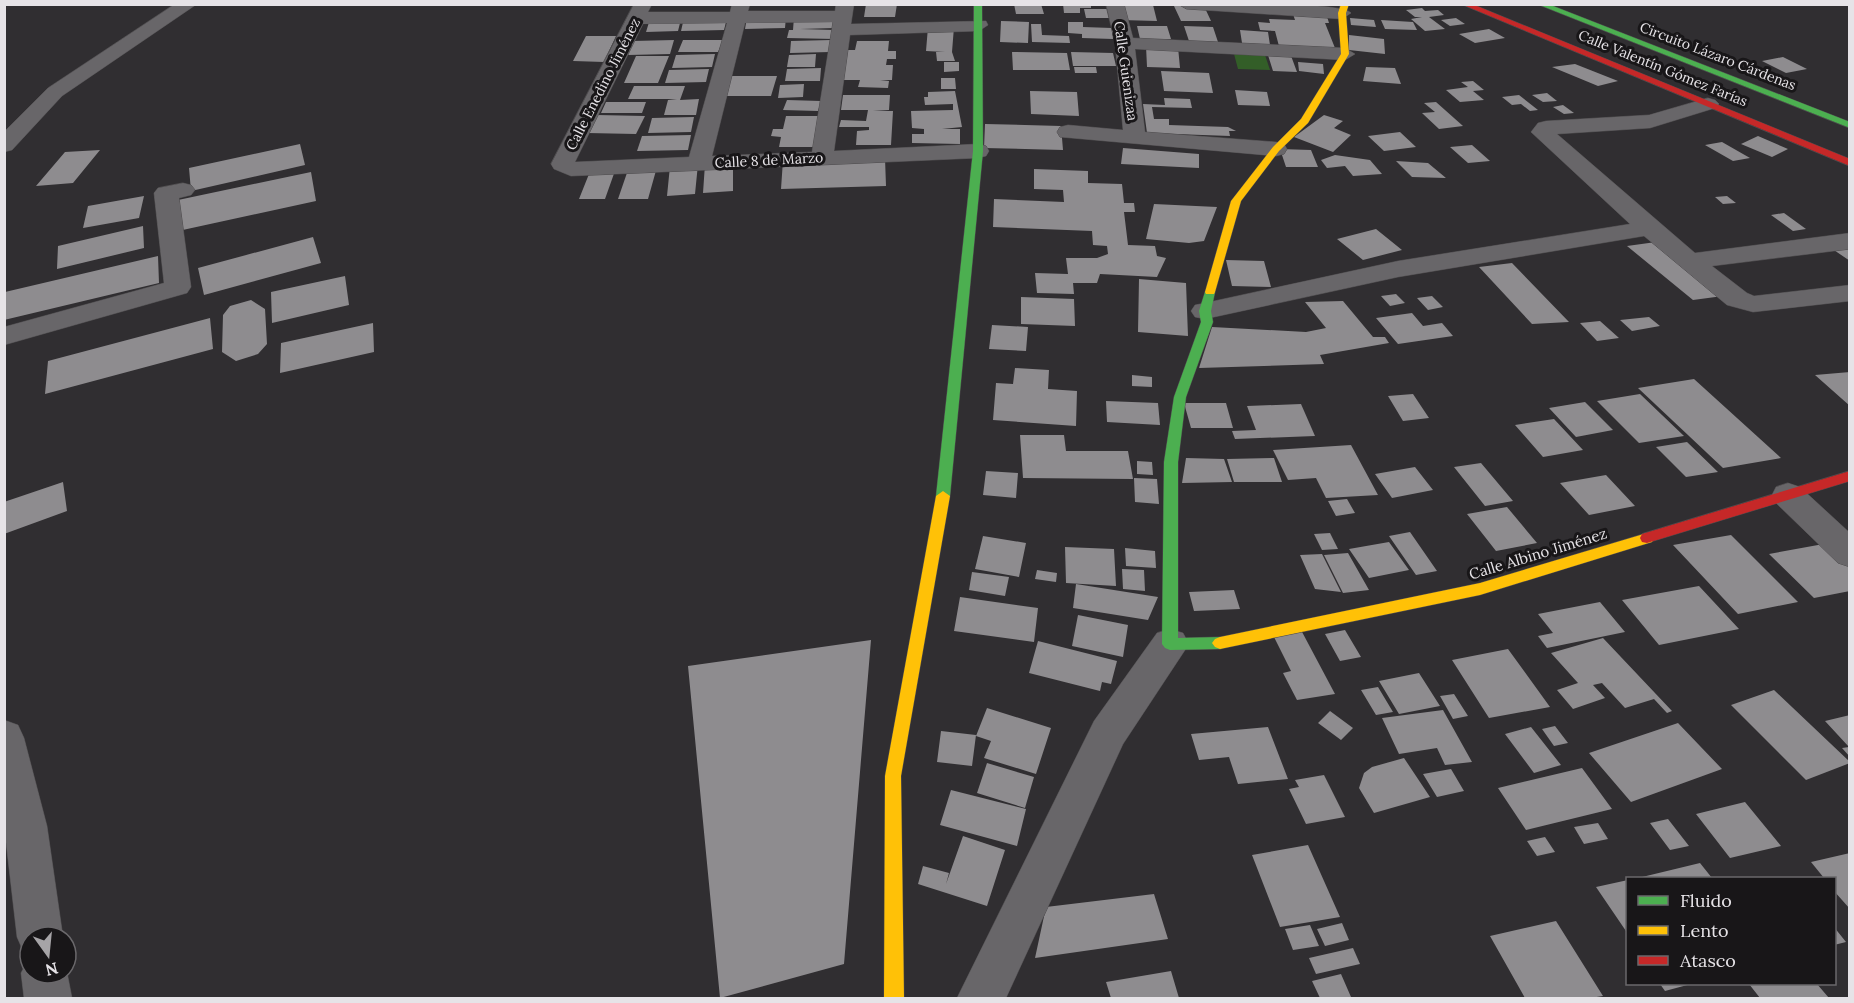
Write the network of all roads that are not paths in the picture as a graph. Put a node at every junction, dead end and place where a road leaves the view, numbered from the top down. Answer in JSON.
{"nodes":[{"id":1,"x":188,"y":4,"type":"edge"},
{"id":2,"x":978,"y":4,"type":"edge"},
{"id":3,"x":1115,"y":4,"type":"edge"},
{"id":4,"x":1187,"y":4,"type":"edge"},
{"id":5,"x":1464,"y":4,"type":"edge"},
{"id":6,"x":1540,"y":4,"type":"edge"},
{"id":7,"x":1344,"y":9,"type":"edge"},
{"id":8,"x":640,"y":11,"type":"edge"},
{"id":9,"x":739,"y":11,"type":"edge"},
{"id":10,"x":843,"y":17,"type":"edge"},
{"id":11,"x":979,"y":25,"type":"junction"},
{"id":12,"x":1125,"y":43,"type":"junction"},
{"id":13,"x":1345,"y":54,"type":"junction"},
{"id":14,"x":1708,"y":104,"type":"junction"},
{"id":15,"x":1850,"y":125,"type":"edge"},
{"id":16,"x":1068,"y":132,"type":"dead end"},
{"id":17,"x":1136,"y":138,"type":"junction"},
{"id":18,"x":4,"y":145,"type":"edge"},
{"id":19,"x":1276,"y":149,"type":"junction"},
{"id":20,"x":978,"y":151,"type":"junction"},
{"id":21,"x":822,"y":158,"type":"junction"},
{"id":22,"x":699,"y":163,"type":"junction"},
{"id":23,"x":1850,"y":163,"type":"edge"},
{"id":24,"x":562,"y":164,"type":"joint"},
{"id":25,"x":183,"y":190,"type":"dead end"},
{"id":26,"x":1649,"y":228,"type":"junction"},
{"id":27,"x":1850,"y":241,"type":"edge"},
{"id":28,"x":1690,"y":261,"type":"junction"},
{"id":29,"x":1850,"y":293,"type":"edge"},
{"id":30,"x":1205,"y":311,"type":"junction"},
{"id":31,"x":4,"y":336,"type":"edge"},
{"id":32,"x":1850,"y":476,"type":"edge"},
{"id":33,"x":1788,"y":495,"type":"junction"},
{"id":34,"x":1850,"y":554,"type":"edge"},
{"id":35,"x":1170,"y":644,"type":"junction"},
{"id":36,"x":4,"y":738,"type":"edge"},
{"id":37,"x":15,"y":830,"type":"edge"},
{"id":38,"x":37,"y":925,"type":"edge"},
{"id":39,"x":894,"y":999,"type":"edge"},
{"id":40,"x":981,"y":999,"type":"edge"}],
"edges":[{"from":1,"to":18,"type":"street"},
{"from":2,"to":11,"type":"street"},
{"from":3,"to":12,"type":"street","name":"Calle Guienizaa"},
{"from":4,"to":7,"type":"street"},
{"from":5,"to":14,"type":"street","name":"Calle Valentín Gómez Farías"},
{"from":6,"to":15,"type":"street","name":"Circuito Lázaro Cárdenas"},
{"from":7,"to":13,"type":"street"},
{"from":8,"to":9,"type":"street"},
{"from":8,"to":24,"type":"street","name":"Calle Enedino Jiménez"},
{"from":9,"to":10,"type":"street"},
{"from":9,"to":22,"type":"street"},
{"from":10,"to":11,"type":"street"},
{"from":10,"to":21,"type":"street"},
{"from":11,"to":20,"type":"street"},
{"from":12,"to":13,"type":"street"},
{"from":12,"to":17,"type":"street","name":"Calle Guienizaa"},
{"from":13,"to":19,"type":"street"},
{"from":14,"to":23,"type":"street","name":"Calle Valentín Gómez Farías"},
{"from":14,"to":26,"type":"street"},
{"from":16,"to":17,"type":"street"},
{"from":17,"to":19,"type":"street"},
{"from":19,"to":30,"type":"street"},
{"from":20,"to":21,"type":"street","name":"Calle 8 de Marzo"},
{"from":20,"to":39,"type":"street"},
{"from":21,"to":22,"type":"street","name":"Calle 8 de Marzo"},
{"from":22,"to":24,"type":"street","name":"Calle 8 de Marzo"},
{"from":25,"to":31,"type":"street"},
{"from":26,"to":28,"type":"street"},
{"from":26,"to":30,"type":"street"},
{"from":27,"to":28,"type":"street"},
{"from":28,"to":29,"type":"street"},
{"from":30,"to":35,"type":"street"},
{"from":32,"to":33,"type":"street","name":"Calle Albino Jiménez"},
{"from":33,"to":34,"type":"street"},
{"from":33,"to":35,"type":"street","name":"Calle Albino Jiménez"},
{"from":35,"to":40,"type":"street"},
{"from":36,"to":37,"type":"street"},
{"from":37,"to":38,"type":"street"}]}
